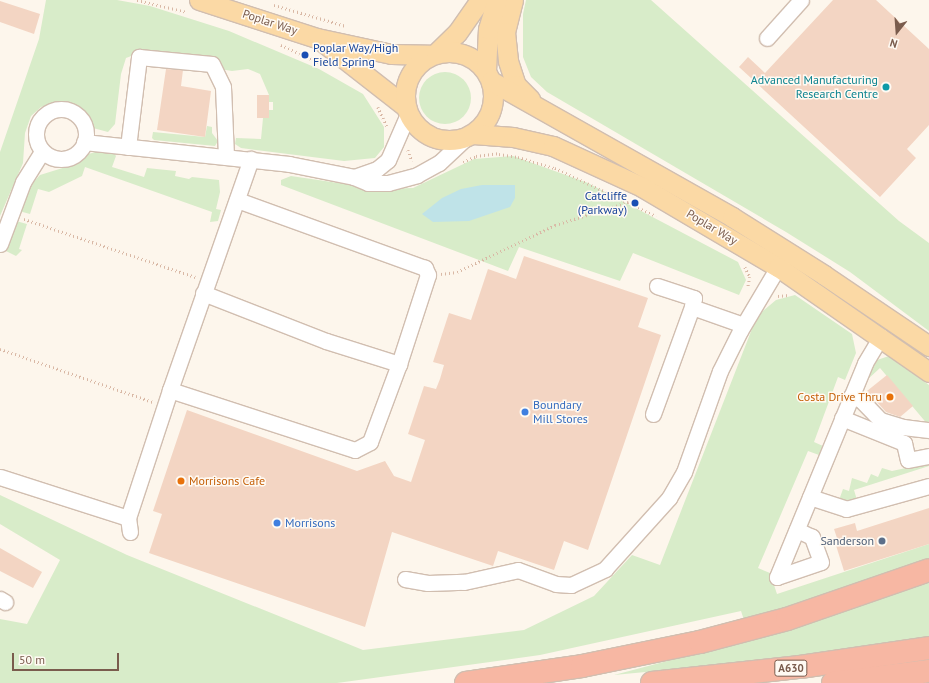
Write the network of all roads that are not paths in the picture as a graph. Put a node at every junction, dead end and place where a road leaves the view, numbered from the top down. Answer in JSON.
{"nodes":[{"id":1,"x":199,"y":0,"type":"edge"},
{"id":2,"x":480,"y":0,"type":"edge"},
{"id":3,"x":497,"y":0,"type":"edge"},
{"id":4,"x":513,"y":0,"type":"edge"},
{"id":5,"x":801,"y":0,"type":"edge"},
{"id":6,"x":317,"y":38,"type":"junction"},
{"id":7,"x":767,"y":38,"type":"dead end"},
{"id":8,"x":433,"y":54,"type":"junction"},
{"id":9,"x":488,"y":76,"type":"junction"},
{"id":10,"x":538,"y":107,"type":"junction"},
{"id":11,"x":407,"y":111,"type":"junction"},
{"id":12,"x":470,"y":135,"type":"junction"},
{"id":13,"x":84,"y":142,"type":"junction"},
{"id":14,"x":128,"y":147,"type":"junction"},
{"id":15,"x":42,"y":151,"type":"junction"},
{"id":16,"x":226,"y":157,"type":"junction"},
{"id":17,"x":251,"y":159,"type":"junction"},
{"id":18,"x":354,"y":177,"type":"junction"},
{"id":19,"x":237,"y":200,"type":"junction"},
{"id":20,"x":0,"y":244,"type":"edge"},
{"id":21,"x":778,"y":267,"type":"junction"},
{"id":22,"x":657,"y":286,"type":"dead end"},
{"id":23,"x":203,"y":293,"type":"junction"},
{"id":24,"x":692,"y":307,"type":"junction"},
{"id":25,"x":743,"y":325,"type":"junction"},
{"id":26,"x":881,"y":336,"type":"junction"},
{"id":27,"x":929,"y":346,"type":"edge"},
{"id":28,"x":399,"y":364,"type":"junction"},
{"id":29,"x":929,"y":372,"type":"edge"},
{"id":30,"x":170,"y":390,"type":"junction"},
{"id":31,"x":851,"y":396,"type":"junction"},
{"id":32,"x":653,"y":414,"type":"dead end"},
{"id":33,"x":842,"y":418,"type":"junction"},
{"id":34,"x":929,"y":430,"type":"edge"},
{"id":35,"x":929,"y":456,"type":"edge"},
{"id":36,"x":0,"y":477,"type":"edge"},
{"id":37,"x":929,"y":486,"type":"edge"},
{"id":38,"x":810,"y":497,"type":"junction"},
{"id":39,"x":797,"y":530,"type":"dead end"},
{"id":40,"x":929,"y":570,"type":"edge"},
{"id":41,"x":405,"y":579,"type":"dead end"},
{"id":42,"x":929,"y":648,"type":"edge"},
{"id":43,"x":929,"y":671,"type":"edge"},
{"id":44,"x":466,"y":683,"type":"edge"},
{"id":45,"x":652,"y":683,"type":"edge"},
{"id":46,"x":833,"y":683,"type":"edge"}],
"edges":[{"from":1,"to":6,"type":"main road","name":"Poplar Way"},
{"from":2,"to":8,"type":"main road"},
{"from":3,"to":9,"type":"main road"},
{"from":4,"to":10,"type":"main road"},
{"from":5,"to":7,"type":"lane"},
{"from":6,"to":8,"type":"main road","name":"Poplar Way"},
{"from":6,"to":11,"type":"main road","name":"Poplar Way"},
{"from":8,"to":9,"type":"main road","name":"Poplar Way"},
{"from":8,"to":11,"type":"main road"},
{"from":9,"to":10,"type":"main road","name":"Poplar Way"},
{"from":9,"to":12,"type":"main road"},
{"from":10,"to":27,"type":"main road","name":"Poplar Way"},
{"from":11,"to":12,"type":"main road","name":"Poplar Way"},
{"from":11,"to":18,"type":"lane"},
{"from":12,"to":18,"type":"lane"},
{"from":12,"to":21,"type":"main road","name":"Poplar Way"},
{"from":13,"to":14,"type":"lane"},
{"from":13,"to":15,"type":"lane"},
{"from":13,"to":15,"type":"lane"},
{"from":14,"to":16,"type":"lane"},
{"from":14,"to":16,"type":"lane"},
{"from":15,"to":20,"type":"lane"},
{"from":16,"to":17,"type":"lane"},
{"from":17,"to":18,"type":"lane"},
{"from":17,"to":19,"type":"lane"},
{"from":19,"to":23,"type":"lane"},
{"from":19,"to":28,"type":"lane"},
{"from":21,"to":25,"type":"lane"},
{"from":21,"to":26,"type":"main road","name":"Poplar Way"},
{"from":22,"to":24,"type":"lane"},
{"from":23,"to":28,"type":"lane"},
{"from":23,"to":30,"type":"lane"},
{"from":24,"to":25,"type":"lane"},
{"from":24,"to":32,"type":"lane"},
{"from":25,"to":41,"type":"lane"},
{"from":26,"to":29,"type":"main road","name":"Poplar Way"},
{"from":26,"to":31,"type":"lane"},
{"from":28,"to":30,"type":"lane"},
{"from":30,"to":36,"type":"lane"},
{"from":31,"to":33,"type":"lane"},
{"from":31,"to":34,"type":"lane"},
{"from":33,"to":35,"type":"lane"},
{"from":33,"to":38,"type":"lane"},
{"from":37,"to":38,"type":"lane"},
{"from":38,"to":39,"type":"lane"},
{"from":40,"to":44,"type":"highway"},
{"from":42,"to":45,"type":"highway","number":"A630"},
{"from":43,"to":46,"type":"highway"}]}
